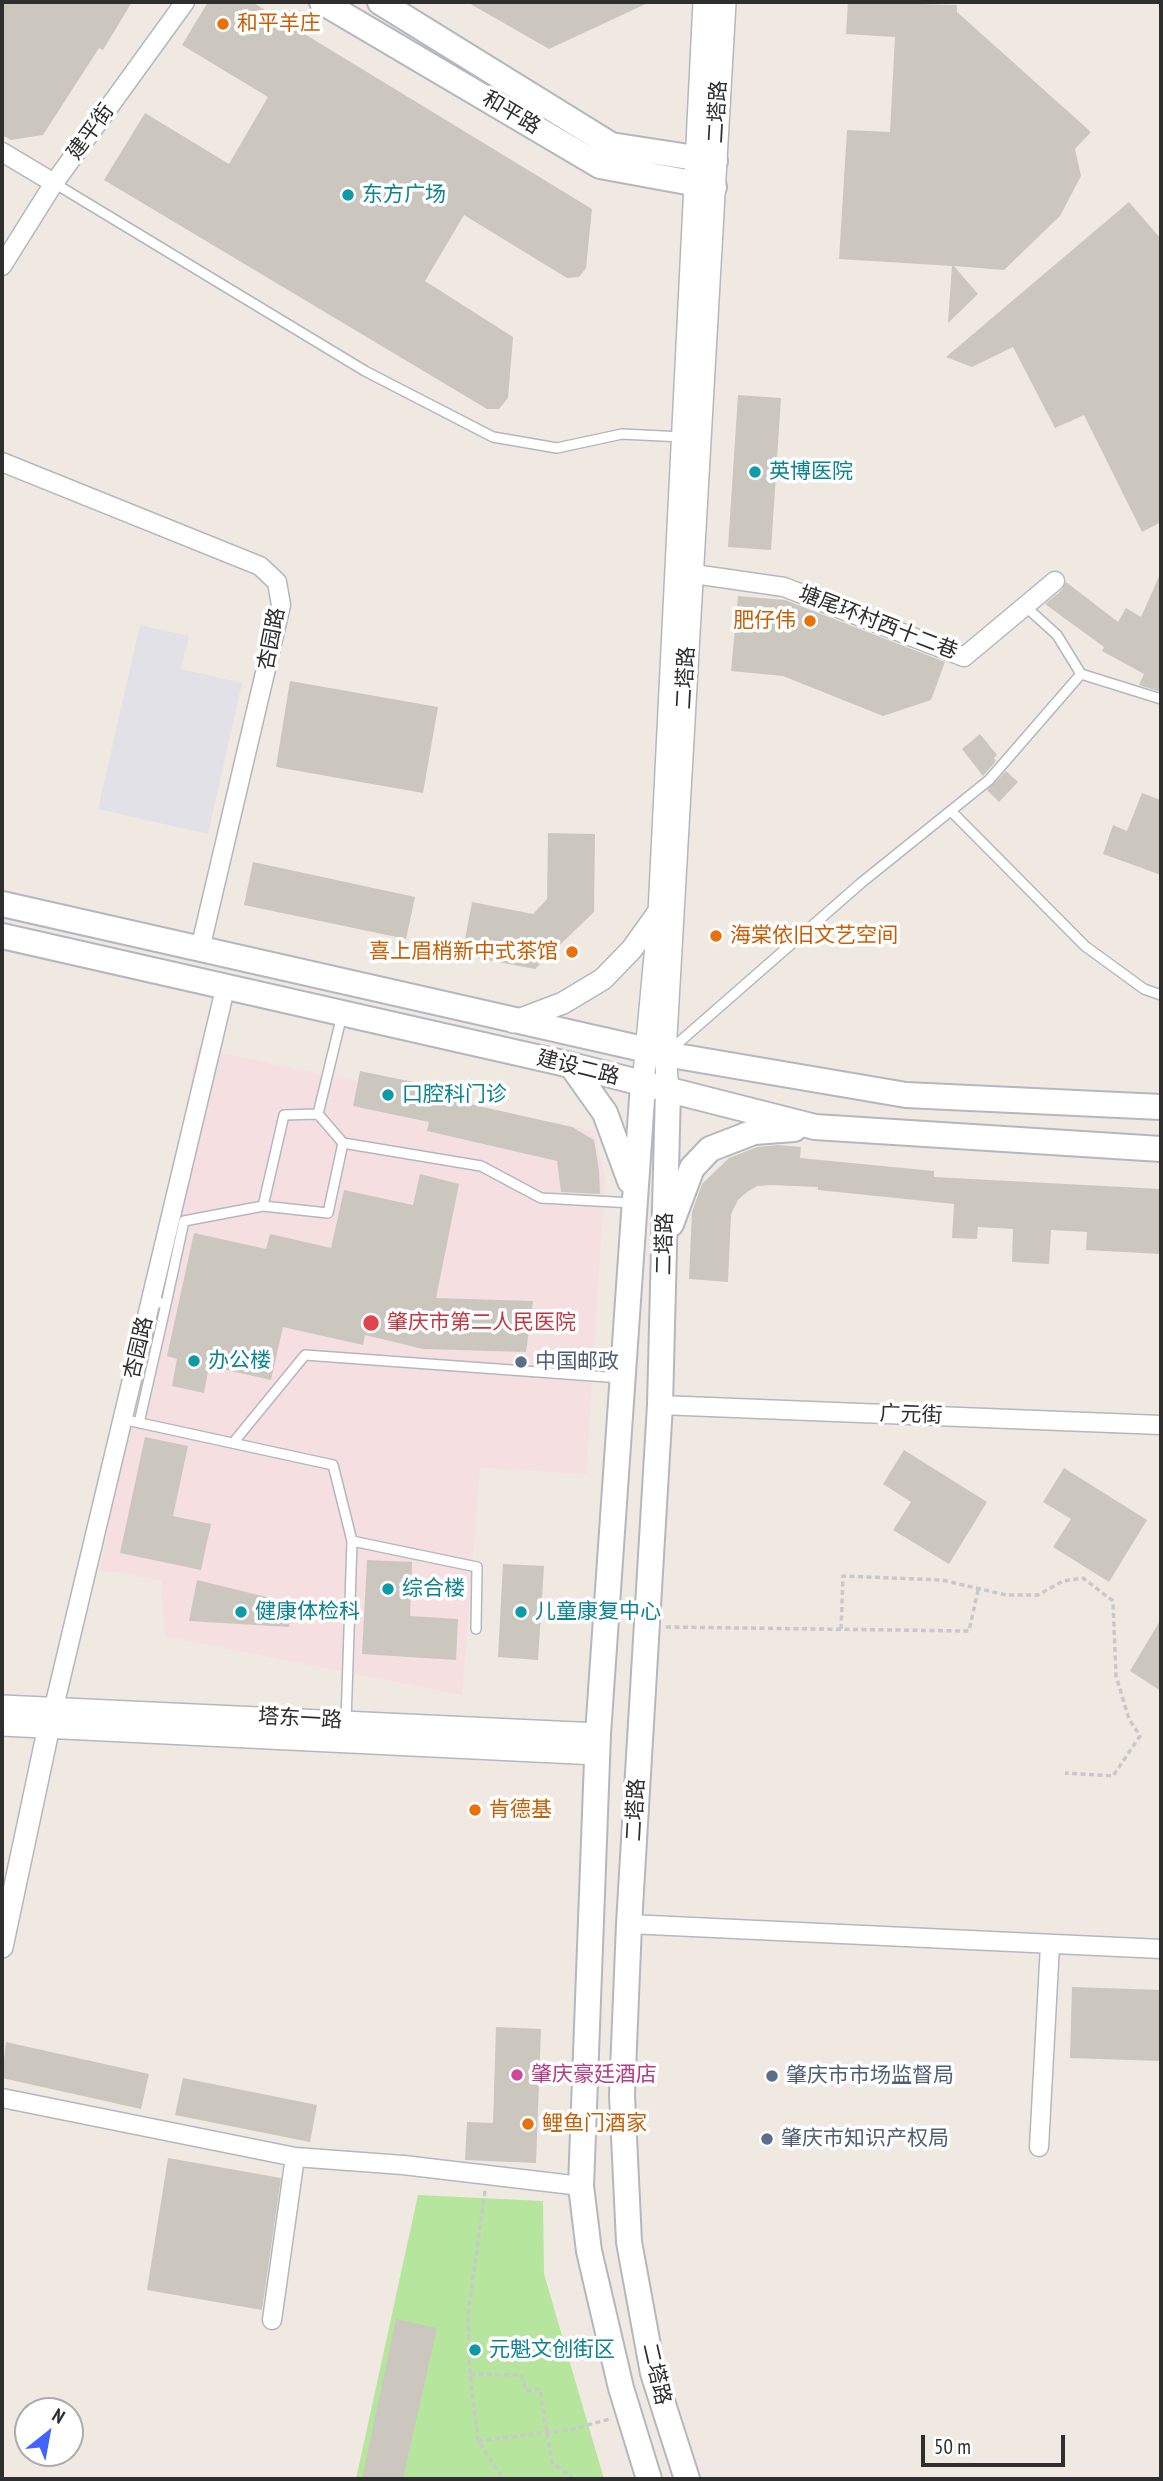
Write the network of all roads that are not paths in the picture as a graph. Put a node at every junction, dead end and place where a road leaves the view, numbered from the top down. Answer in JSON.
{"nodes":[{"id":1,"x":185,"y":2,"type":"edge"},
{"id":2,"x":322,"y":2,"type":"edge"},
{"id":3,"x":380,"y":2,"type":"edge"},
{"id":4,"x":704,"y":2,"type":"edge"},
{"id":5,"x":724,"y":2,"type":"edge"},
{"id":6,"x":2,"y":152,"type":"edge"},
{"id":7,"x":705,"y":173,"type":"junction"},
{"id":8,"x":54,"y":183,"type":"junction"},
{"id":9,"x":2,"y":266,"type":"edge"},
{"id":10,"x":682,"y":437,"type":"junction"},
{"id":11,"x":2,"y":462,"type":"edge"},
{"id":12,"x":684,"y":573,"type":"junction"},
{"id":13,"x":1055,"y":581,"type":"dead end"},
{"id":14,"x":1025,"y":606,"type":"junction"},
{"id":15,"x":1081,"y":674,"type":"junction"},
{"id":16,"x":1161,"y":699,"type":"edge"},
{"id":17,"x":951,"y":811,"type":"junction"},
{"id":18,"x":2,"y":904,"type":"edge"},
{"id":19,"x":659,"y":913,"type":"junction"},
{"id":20,"x":2,"y":936,"type":"edge"},
{"id":21,"x":200,"y":949,"type":"junction"},
{"id":22,"x":225,"y":989,"type":"junction"},
{"id":23,"x":1161,"y":995,"type":"edge"},
{"id":24,"x":342,"y":1015,"type":"junction"},
{"id":25,"x":513,"y":1022,"type":"junction"},
{"id":26,"x":654,"y":1052,"type":"junction"},
{"id":27,"x":571,"y":1065,"type":"junction"},
{"id":28,"x":643,"y":1084,"type":"junction"},
{"id":29,"x":668,"y":1090,"type":"junction"},
{"id":30,"x":906,"y":1095,"type":"junction"},
{"id":31,"x":1161,"y":1107,"type":"edge"},
{"id":32,"x":318,"y":1114,"type":"junction"},
{"id":33,"x":815,"y":1127,"type":"junction"},
{"id":34,"x":899,"y":1132,"type":"junction"},
{"id":35,"x":343,"y":1143,"type":"junction"},
{"id":36,"x":1161,"y":1149,"type":"edge"},
{"id":37,"x":633,"y":1197,"type":"junction"},
{"id":38,"x":263,"y":1206,"type":"junction"},
{"id":39,"x":665,"y":1241,"type":"junction"},
{"id":40,"x":158,"y":1303,"type":"junction"},
{"id":41,"x":621,"y":1378,"type":"junction"},
{"id":42,"x":660,"y":1405,"type":"junction"},
{"id":43,"x":131,"y":1421,"type":"junction"},
{"id":44,"x":1161,"y":1425,"type":"edge"},
{"id":45,"x":233,"y":1443,"type":"junction"},
{"id":46,"x":352,"y":1541,"type":"junction"},
{"id":47,"x":476,"y":1629,"type":"dead end"},
{"id":48,"x":2,"y":1706,"type":"edge"},
{"id":49,"x":47,"y":1719,"type":"junction"},
{"id":50,"x":345,"y":1722,"type":"junction"},
{"id":51,"x":2,"y":1725,"type":"edge"},
{"id":52,"x":598,"y":1744,"type":"junction"},
{"id":53,"x":2,"y":1887,"type":"edge"},
{"id":54,"x":629,"y":1924,"type":"junction"},
{"id":55,"x":1050,"y":1945,"type":"junction"},
{"id":56,"x":2,"y":1947,"type":"edge"},
{"id":57,"x":1161,"y":1949,"type":"edge"},
{"id":58,"x":2,"y":2098,"type":"edge"},
{"id":59,"x":1038,"y":2147,"type":"dead end"},
{"id":60,"x":295,"y":2157,"type":"junction"},
{"id":61,"x":581,"y":2186,"type":"junction"},
{"id":62,"x":272,"y":2320,"type":"dead end"},
{"id":63,"x":683,"y":2468,"type":"edge"},
{"id":64,"x":647,"y":2473,"type":"edge"}],
"edges":[{"from":1,"to":8,"type":"street","name":"建平街"},
{"from":2,"to":7,"type":"main road","name":"和平路"},
{"from":3,"to":7,"type":"main road","name":"和平路"},
{"from":4,"to":7,"type":"street","name":"二塔路"},
{"from":5,"to":7,"type":"street","name":"二塔路"},
{"from":6,"to":8,"type":"street"},
{"from":7,"to":10,"type":"street","name":"二塔路"},
{"from":7,"to":12,"type":"street","name":"二塔路"},
{"from":8,"to":9,"type":"street","name":"建平街"},
{"from":8,"to":10,"type":"lane"},
{"from":10,"to":12,"type":"street","name":"二塔路"},
{"from":11,"to":21,"type":"street","name":"杏园路"},
{"from":12,"to":14,"type":"street","name":"塘尾环村西十二巷"},
{"from":12,"to":19,"type":"street","name":"二塔路"},
{"from":12,"to":26,"type":"street","name":"二塔路"},
{"from":13,"to":14,"type":"street","name":"塘尾环村西十二巷"},
{"from":14,"to":15,"type":"lane"},
{"from":15,"to":16,"type":"lane"},
{"from":15,"to":17,"type":"lane"},
{"from":17,"to":23,"type":"lane"},
{"from":17,"to":26,"type":"lane"},
{"from":18,"to":21,"type":"main road","name":"建设二路"},
{"from":19,"to":25,"type":"street"},
{"from":19,"to":26,"type":"street","name":"二塔路"},
{"from":20,"to":22,"type":"main road","name":"建设二路"},
{"from":21,"to":25,"type":"main road","name":"建设二路"},
{"from":22,"to":24,"type":"main road","name":"建设二路"},
{"from":22,"to":40,"type":"street","name":"杏园路"},
{"from":24,"to":27,"type":"main road","name":"建设二路"},
{"from":24,"to":32,"type":"lane"},
{"from":25,"to":26,"type":"main road","name":"建设二路"},
{"from":26,"to":28,"type":"street"},
{"from":26,"to":29,"type":"street","name":"二塔路"},
{"from":26,"to":30,"type":"main road","name":"建设二路"},
{"from":27,"to":28,"type":"main road","name":"建设二路"},
{"from":27,"to":37,"type":"main road"},
{"from":28,"to":29,"type":"main road","name":"建设二路"},
{"from":28,"to":37,"type":"main road","name":"二塔路"},
{"from":29,"to":33,"type":"main road","name":"建设二路"},
{"from":29,"to":39,"type":"main road","name":"二塔路"},
{"from":30,"to":31,"type":"main road","name":"建设二路"},
{"from":30,"to":34,"type":"main road"},
{"from":32,"to":35,"type":"lane"},
{"from":32,"to":38,"type":"lane"},
{"from":33,"to":34,"type":"main road","name":"建设二路"},
{"from":33,"to":39,"type":"main road"},
{"from":34,"to":36,"type":"main road","name":"建设二路"},
{"from":35,"to":37,"type":"lane"},
{"from":35,"to":38,"type":"lane"},
{"from":37,"to":41,"type":"main road","name":"二塔路"},
{"from":38,"to":40,"type":"lane"},
{"from":39,"to":42,"type":"main road","name":"二塔路"},
{"from":40,"to":43,"type":"street","name":"杏园路"},
{"from":41,"to":45,"type":"lane"},
{"from":41,"to":52,"type":"main road","name":"二塔路"},
{"from":42,"to":44,"type":"street","name":"广元街"},
{"from":42,"to":54,"type":"main road","name":"二塔路"},
{"from":43,"to":45,"type":"lane"},
{"from":43,"to":49,"type":"street","name":"杏园路"},
{"from":45,"to":46,"type":"lane"},
{"from":46,"to":47,"type":"lane"},
{"from":46,"to":50,"type":"lane"},
{"from":48,"to":49,"type":"street","name":"塔东一路"},
{"from":49,"to":50,"type":"street","name":"塔东一路"},
{"from":49,"to":51,"type":"street","name":"塔东一路"},
{"from":49,"to":52,"type":"street","name":"塔东一路"},
{"from":49,"to":53,"type":"street","name":"杏园路"},
{"from":49,"to":56,"type":"street","name":"杏园路"},
{"from":50,"to":52,"type":"street","name":"塔东一路"},
{"from":52,"to":61,"type":"main road","name":"二塔路"},
{"from":54,"to":55,"type":"street"},
{"from":54,"to":63,"type":"main road","name":"二塔路"},
{"from":55,"to":57,"type":"street"},
{"from":55,"to":59,"type":"street"},
{"from":58,"to":60,"type":"street"},
{"from":60,"to":61,"type":"street"},
{"from":60,"to":62,"type":"street"},
{"from":61,"to":64,"type":"main road","name":"二塔路"},
{"from":63,"to":64,"type":"main road"}]}
